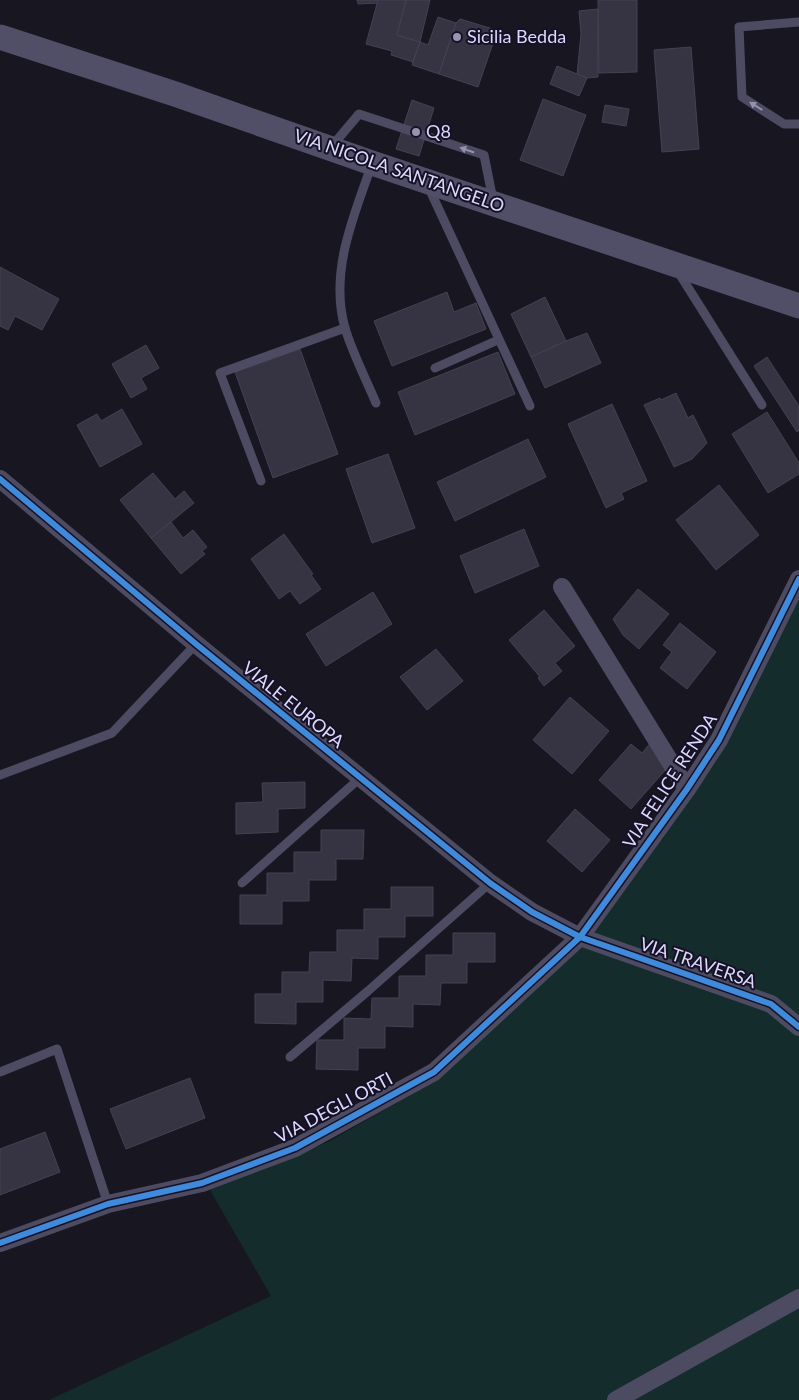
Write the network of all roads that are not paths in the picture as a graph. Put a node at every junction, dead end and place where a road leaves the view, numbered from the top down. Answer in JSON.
{"nodes":[{"id":1,"x":799,"y":22,"type":"edge"},
{"id":2,"x":0,"y":25,"type":"edge"},
{"id":3,"x":6,"y":43,"type":"edge"},
{"id":4,"x":799,"y":124,"type":"edge"},
{"id":5,"x":330,"y":149,"type":"junction"},
{"id":6,"x":372,"y":163,"type":"junction"},
{"id":7,"x":425,"y":180,"type":"junction"},
{"id":8,"x":493,"y":203,"type":"junction"},
{"id":9,"x":673,"y":264,"type":"junction"},
{"id":10,"x":799,"y":306,"type":"edge"},
{"id":11,"x":345,"y":328,"type":"junction"},
{"id":12,"x":498,"y":340,"type":"junction"},
{"id":13,"x":435,"y":368,"type":"dead end"},
{"id":14,"x":376,"y":403,"type":"dead end"},
{"id":15,"x":762,"y":405,"type":"dead end"},
{"id":16,"x":530,"y":406,"type":"dead end"},
{"id":17,"x":0,"y":478,"type":"edge"},
{"id":18,"x":261,"y":480,"type":"dead end"},
{"id":19,"x":799,"y":579,"type":"edge"},
{"id":20,"x":562,"y":587,"type":"dead end"},
{"id":21,"x":196,"y":644,"type":"junction"},
{"id":22,"x":0,"y":774,"type":"edge"},
{"id":23,"x":360,"y":778,"type":"junction"},
{"id":24,"x":687,"y":789,"type":"junction"},
{"id":25,"x":242,"y":883,"type":"dead end"},
{"id":26,"x":490,"y":883,"type":"junction"},
{"id":27,"x":580,"y":937,"type":"junction"},
{"id":28,"x":799,"y":1027,"type":"edge"},
{"id":29,"x":290,"y":1057,"type":"dead end"},
{"id":30,"x":0,"y":1072,"type":"edge"},
{"id":31,"x":108,"y":1204,"type":"junction"},
{"id":32,"x":0,"y":1243,"type":"edge"},
{"id":33,"x":799,"y":1298,"type":"edge"},
{"id":34,"x":616,"y":1400,"type":"edge"}],
"edges":[{"from":4,"to":1,"type":"lane","one_way":true},
{"from":2,"to":3,"type":"main road"},
{"from":3,"to":5,"type":"main road","name":"VIA NICOLA SANTANGELO"},
{"from":5,"to":6,"type":"main road","name":"VIA NICOLA SANTANGELO"},
{"from":8,"to":5,"type":"lane","one_way":true},
{"from":6,"to":7,"type":"main road","name":"VIA NICOLA SANTANGELO"},
{"from":6,"to":11,"type":"lane"},
{"from":7,"to":8,"type":"main road","name":"VIA NICOLA SANTANGELO"},
{"from":7,"to":12,"type":"lane"},
{"from":8,"to":9,"type":"main road","name":"VIA NICOLA SANTANGELO"},
{"from":9,"to":10,"type":"main road","name":"VIA NICOLA SANTANGELO"},
{"from":9,"to":15,"type":"lane"},
{"from":11,"to":14,"type":"lane"},
{"from":11,"to":18,"type":"lane"},
{"from":12,"to":13,"type":"lane"},
{"from":12,"to":16,"type":"lane"},
{"from":17,"to":21,"type":"street","name":"VIALE EUROPA"},
{"from":19,"to":24,"type":"street","name":"VIA FELICE RENDA"},
{"from":20,"to":24,"type":"street"},
{"from":21,"to":22,"type":"lane"},
{"from":21,"to":23,"type":"street","name":"VIALE EUROPA"},
{"from":23,"to":25,"type":"lane"},
{"from":23,"to":26,"type":"street","name":"VIALE EUROPA"},
{"from":24,"to":27,"type":"street","name":"VIA FELICE RENDA"},
{"from":26,"to":27,"type":"street","name":"VIALE EUROPA"},
{"from":26,"to":29,"type":"lane"},
{"from":27,"to":28,"type":"street","name":"VIA TRAVERSA"},
{"from":27,"to":31,"type":"street","name":"VIA DEGLI ORTI"},
{"from":30,"to":31,"type":"lane"},
{"from":31,"to":32,"type":"street","name":"VIA DEGLI ORTI"},
{"from":33,"to":34,"type":"street"}]}
